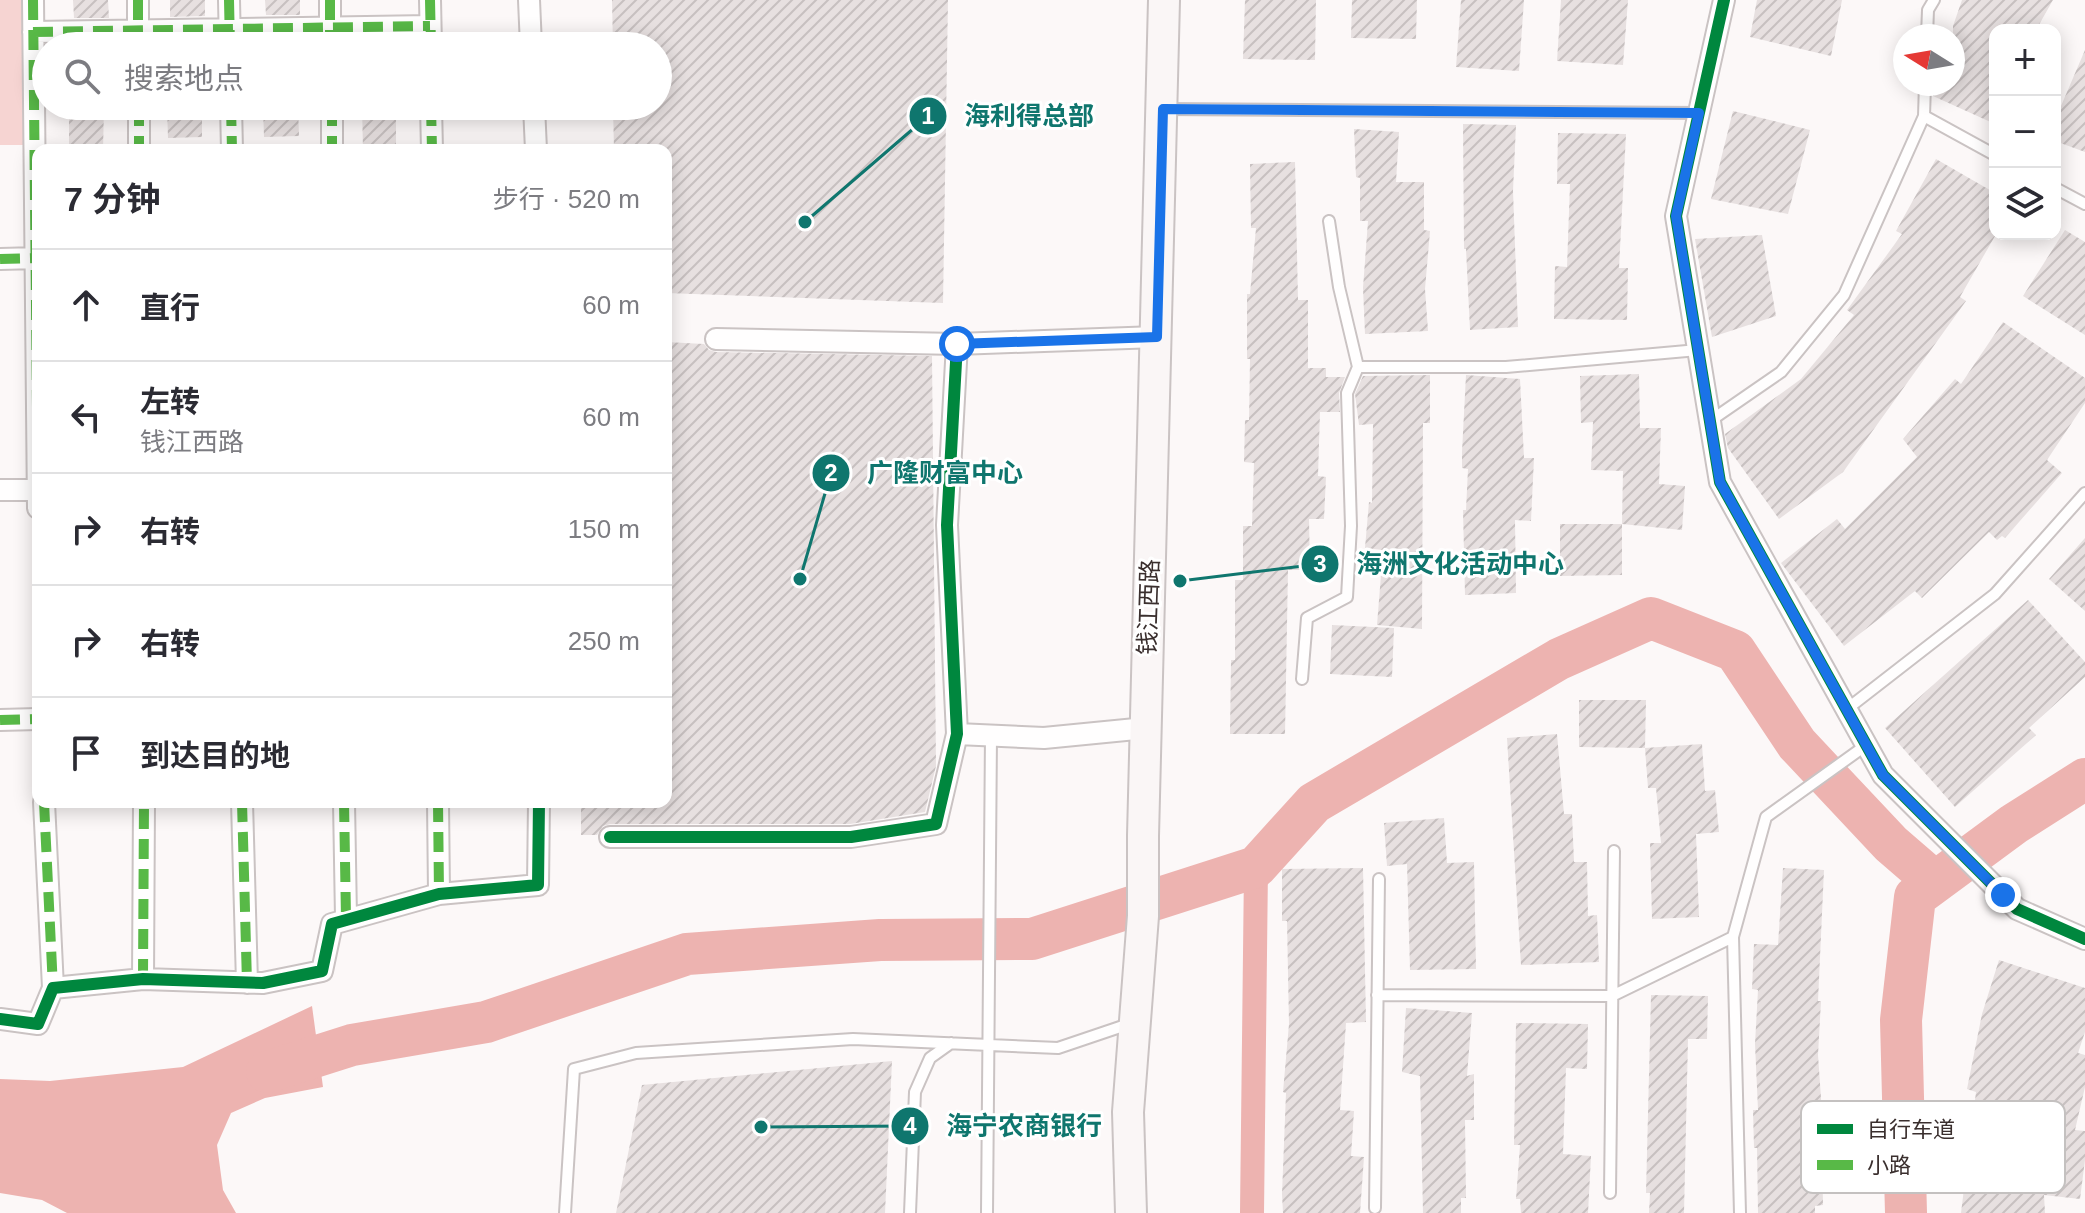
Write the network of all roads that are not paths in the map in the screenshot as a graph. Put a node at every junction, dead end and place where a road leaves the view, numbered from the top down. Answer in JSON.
{"nodes":[{"id":1,"x":33,"y":0,"type":"edge"},
{"id":2,"x":138,"y":0,"type":"edge"},
{"id":3,"x":229,"y":0,"type":"edge"},
{"id":4,"x":330,"y":0,"type":"edge"},
{"id":5,"x":430,"y":0,"type":"edge"},
{"id":6,"x":529,"y":0,"type":"edge"},
{"id":7,"x":1164,"y":0,"type":"edge"},
{"id":8,"x":1724,"y":0,"type":"edge"},
{"id":9,"x":1934,"y":0,"type":"edge"},
{"id":10,"x":1927,"y":24,"type":"edge"},
{"id":11,"x":33,"y":32,"type":"edge"},
{"id":12,"x":138,"y":32,"type":"edge"},
{"id":13,"x":230,"y":32,"type":"edge"},
{"id":14,"x":330,"y":32,"type":"edge"},
{"id":15,"x":430,"y":32,"type":"edge"},
{"id":16,"x":530,"y":32,"type":"edge"},
{"id":17,"x":1925,"y":96,"type":"edge"},
{"id":18,"x":1163,"y":109,"type":"junction"},
{"id":19,"x":1699,"y":113,"type":"junction"},
{"id":20,"x":1924,"y":116,"type":"junction"},
{"id":21,"x":35,"y":120,"type":"edge"},
{"id":22,"x":139,"y":120,"type":"edge"},
{"id":23,"x":231,"y":120,"type":"edge"},
{"id":24,"x":332,"y":120,"type":"edge"},
{"id":25,"x":431,"y":120,"type":"edge"},
{"id":26,"x":535,"y":120,"type":"edge"},
{"id":27,"x":35,"y":144,"type":"edge"},
{"id":28,"x":139,"y":144,"type":"edge"},
{"id":29,"x":232,"y":144,"type":"edge"},
{"id":30,"x":332,"y":144,"type":"edge"},
{"id":31,"x":432,"y":144,"type":"edge"},
{"id":32,"x":536,"y":144,"type":"edge"},
{"id":33,"x":1989,"y":152,"type":"edge"},
{"id":34,"x":2061,"y":191,"type":"edge"},
{"id":35,"x":2085,"y":204,"type":"edge"},
{"id":36,"x":1329,"y":221,"type":"dead end"},
{"id":37,"x":32,"y":258,"type":"edge"},
{"id":38,"x":0,"y":259,"type":"edge"},
{"id":39,"x":1157,"y":337,"type":"junction"},
{"id":40,"x":716,"y":339,"type":"dead end"},
{"id":41,"x":957,"y":344,"type":"junction"},
{"id":42,"x":1698,"y":350,"type":"junction"},
{"id":43,"x":1358,"y":367,"type":"junction"},
{"id":44,"x":1710,"y":421,"type":"junction"},
{"id":45,"x":0,"y":490,"type":"edge"},
{"id":46,"x":32,"y":490,"type":"edge"},
{"id":47,"x":2085,"y":493,"type":"edge"},
{"id":48,"x":1302,"y":679,"type":"dead end"},
{"id":49,"x":1847,"y":709,"type":"junction"},
{"id":50,"x":32,"y":719,"type":"edge"},
{"id":51,"x":0,"y":720,"type":"edge"},
{"id":52,"x":1146,"y":728,"type":"junction"},
{"id":53,"x":957,"y":734,"type":"junction"},
{"id":54,"x":991,"y":736,"type":"junction"},
{"id":55,"x":1866,"y":746,"type":"junction"},
{"id":56,"x":44,"y":808,"type":"edge"},
{"id":57,"x":144,"y":808,"type":"edge"},
{"id":58,"x":242,"y":808,"type":"edge"},
{"id":59,"x":344,"y":808,"type":"edge"},
{"id":60,"x":438,"y":808,"type":"edge"},
{"id":61,"x":539,"y":808,"type":"edge"},
{"id":62,"x":610,"y":837,"type":"dead end"},
{"id":63,"x":1614,"y":851,"type":"dead end"},
{"id":64,"x":1379,"y":879,"type":"dead end"},
{"id":65,"x":439,"y":894,"type":"junction"},
{"id":66,"x":346,"y":918,"type":"junction"},
{"id":67,"x":1733,"y":937,"type":"junction"},
{"id":68,"x":2085,"y":939,"type":"edge"},
{"id":69,"x":143,"y":979,"type":"junction"},
{"id":70,"x":247,"y":983,"type":"junction"},
{"id":71,"x":53,"y":988,"type":"junction"},
{"id":72,"x":1377,"y":995,"type":"junction"},
{"id":73,"x":1612,"y":996,"type":"junction"},
{"id":74,"x":0,"y":1019,"type":"edge"},
{"id":75,"x":1135,"y":1022,"type":"junction"},
{"id":76,"x":951,"y":1043,"type":"junction"},
{"id":77,"x":987,"y":1045,"type":"junction"},
{"id":78,"x":1610,"y":1193,"type":"dead end"},
{"id":79,"x":1375,"y":1208,"type":"dead end"},
{"id":80,"x":565,"y":1213,"type":"edge"},
{"id":81,"x":910,"y":1213,"type":"edge"},
{"id":82,"x":987,"y":1213,"type":"edge"},
{"id":83,"x":1131,"y":1213,"type":"edge"},
{"id":84,"x":1740,"y":1213,"type":"edge"}],
"edges":[{"from":1,"to":11,"type":"street"},
{"from":2,"to":12,"type":"street"},
{"from":3,"to":13,"type":"street"},
{"from":4,"to":14,"type":"street"},
{"from":5,"to":15,"type":"street"},
{"from":6,"to":16,"type":"street"},
{"from":7,"to":18,"type":"main road","name":"钱江西路"},
{"from":8,"to":19,"type":"street"},
{"from":9,"to":10,"type":"lane"},
{"from":17,"to":20,"type":"lane"},
{"from":18,"to":19,"type":"lane"},
{"from":18,"to":39,"type":"main road","name":"钱江西路"},
{"from":19,"to":42,"type":"street"},
{"from":20,"to":33,"type":"lane"},
{"from":20,"to":44,"type":"lane"},
{"from":21,"to":27,"type":"street"},
{"from":22,"to":28,"type":"street"},
{"from":23,"to":29,"type":"street"},
{"from":24,"to":30,"type":"street"},
{"from":25,"to":31,"type":"street"},
{"from":26,"to":32,"type":"street"},
{"from":34,"to":35,"type":"lane"},
{"from":36,"to":43,"type":"lane"},
{"from":37,"to":38,"type":"street"},
{"from":39,"to":41,"type":"street"},
{"from":39,"to":52,"type":"main road","name":"钱江西路"},
{"from":40,"to":41,"type":"street"},
{"from":41,"to":53,"type":"street"},
{"from":42,"to":43,"type":"lane"},
{"from":42,"to":44,"type":"street"},
{"from":43,"to":48,"type":"lane"},
{"from":44,"to":49,"type":"street"},
{"from":45,"to":46,"type":"street"},
{"from":47,"to":49,"type":"lane"},
{"from":49,"to":55,"type":"street"},
{"from":50,"to":51,"type":"street"},
{"from":52,"to":54,"type":"street"},
{"from":52,"to":75,"type":"main road","name":"钱江西路"},
{"from":53,"to":54,"type":"street"},
{"from":53,"to":62,"type":"street"},
{"from":54,"to":77,"type":"lane"},
{"from":55,"to":67,"type":"lane"},
{"from":55,"to":68,"type":"street"},
{"from":56,"to":71,"type":"street"},
{"from":57,"to":69,"type":"street"},
{"from":58,"to":70,"type":"street"},
{"from":59,"to":66,"type":"street"},
{"from":60,"to":65,"type":"street"},
{"from":61,"to":65,"type":"street"},
{"from":63,"to":73,"type":"lane"},
{"from":64,"to":72,"type":"lane"},
{"from":65,"to":66,"type":"street"},
{"from":66,"to":70,"type":"street"},
{"from":67,"to":73,"type":"lane"},
{"from":67,"to":84,"type":"lane"},
{"from":69,"to":70,"type":"street"},
{"from":69,"to":71,"type":"street"},
{"from":71,"to":74,"type":"street"},
{"from":72,"to":73,"type":"lane"},
{"from":72,"to":79,"type":"lane"},
{"from":73,"to":78,"type":"lane"},
{"from":75,"to":77,"type":"lane"},
{"from":75,"to":83,"type":"main road","name":"钱江西路"},
{"from":76,"to":77,"type":"lane"},
{"from":76,"to":80,"type":"lane"},
{"from":76,"to":81,"type":"lane"},
{"from":77,"to":82,"type":"lane"}]}
